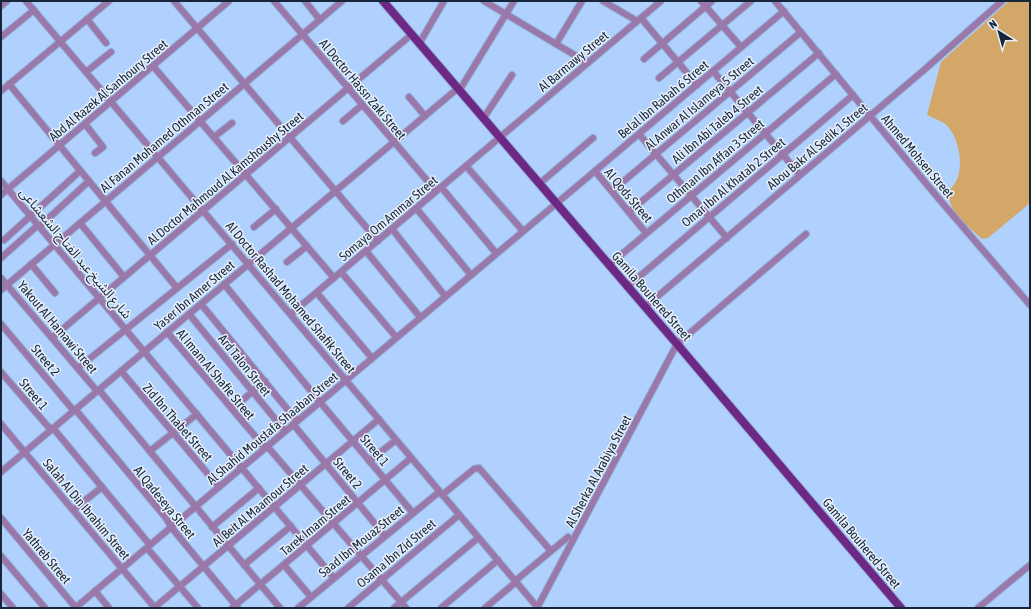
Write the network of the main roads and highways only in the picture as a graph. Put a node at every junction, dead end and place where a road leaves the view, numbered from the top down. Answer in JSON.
{"nodes":[{"id":1,"x":382,"y":1,"type":"edge"},
{"id":2,"x":901,"y":608,"type":"edge"}],
"edges":[{"from":1,"to":2,"type":"main road","name":"Gamila Bouhered Street"}]}
